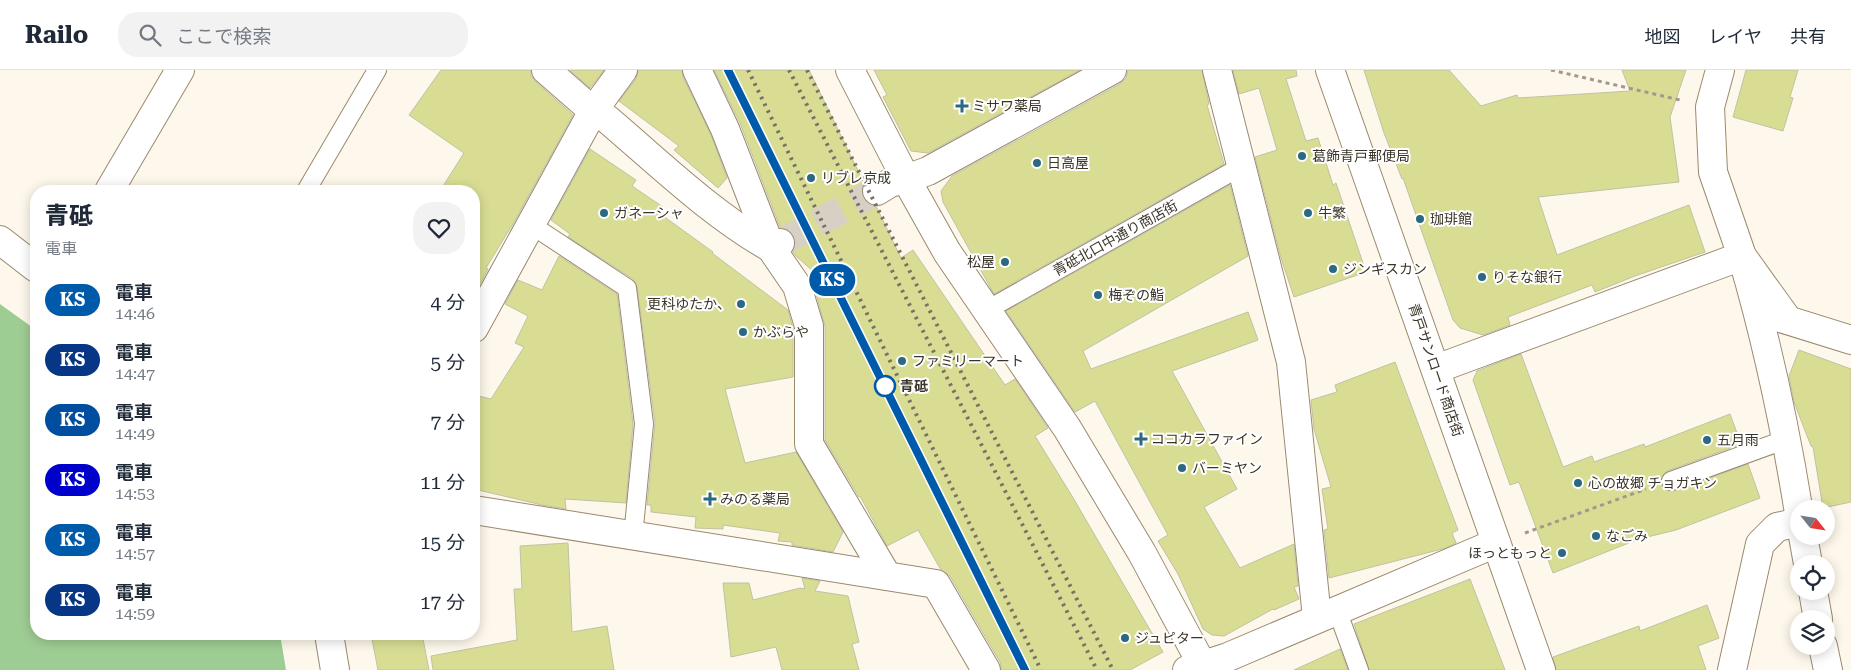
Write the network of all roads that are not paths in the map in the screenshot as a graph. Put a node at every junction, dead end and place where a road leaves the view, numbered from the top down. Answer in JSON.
{"nodes":[{"id":1,"x":180,"y":70,"type":"edge"},
{"id":2,"x":377,"y":70,"type":"edge"},
{"id":3,"x":546,"y":70,"type":"edge"},
{"id":4,"x":623,"y":70,"type":"edge"},
{"id":5,"x":697,"y":70,"type":"edge"},
{"id":6,"x":850,"y":70,"type":"edge"},
{"id":7,"x":1112,"y":70,"type":"edge"},
{"id":8,"x":1217,"y":70,"type":"edge"},
{"id":9,"x":1330,"y":70,"type":"edge"},
{"id":10,"x":1720,"y":70,"type":"edge"},
{"id":11,"x":593,"y":111,"type":"junction"},
{"id":12,"x":1242,"y":166,"type":"junction"},
{"id":13,"x":906,"y":179,"type":"junction"},
{"id":14,"x":113,"y":185,"type":"edge"},
{"id":15,"x":310,"y":185,"type":"edge"},
{"id":16,"x":877,"y":191,"type":"tunnel mouth"},
{"id":17,"x":530,"y":224,"type":"junction"},
{"id":18,"x":0,"y":240,"type":"edge"},
{"id":19,"x":776,"y":245,"type":"junction"},
{"id":20,"x":1742,"y":256,"type":"junction"},
{"id":21,"x":30,"y":263,"type":"edge"},
{"id":22,"x":987,"y":310,"type":"junction"},
{"id":23,"x":1758,"y":310,"type":"junction"},
{"id":24,"x":480,"y":317,"type":"edge"},
{"id":25,"x":1788,"y":320,"type":"junction"},
{"id":26,"x":1851,"y":340,"type":"edge"},
{"id":27,"x":1436,"y":369,"type":"junction"},
{"id":28,"x":1787,"y":439,"type":"junction"},
{"id":29,"x":1670,"y":481,"type":"road end"},
{"id":30,"x":1797,"y":500,"type":"edge"},
{"id":31,"x":480,"y":511,"type":"edge"},
{"id":32,"x":1790,"y":524,"type":"edge"},
{"id":33,"x":633,"y":537,"type":"junction"},
{"id":34,"x":1496,"y":543,"type":"junction"},
{"id":35,"x":887,"y":576,"type":"junction"},
{"id":36,"x":1327,"y":614,"type":"junction"},
{"id":37,"x":330,"y":640,"type":"edge"},
{"id":38,"x":1825,"y":655,"type":"edge"},
{"id":39,"x":1198,"y":669,"type":"edge"},
{"id":40,"x":335,"y":670,"type":"edge"},
{"id":41,"x":986,"y":670,"type":"edge"},
{"id":42,"x":1359,"y":670,"type":"edge"},
{"id":43,"x":1541,"y":670,"type":"edge"},
{"id":44,"x":1732,"y":670,"type":"edge"},
{"id":45,"x":1828,"y":670,"type":"edge"}],
"edges":[{"from":1,"to":14,"type":"street"},
{"from":2,"to":15,"type":"lane"},
{"from":3,"to":11,"type":"street"},
{"from":4,"to":11,"type":"street"},
{"from":5,"to":19,"type":"street"},
{"from":6,"to":13,"type":"street"},
{"from":7,"to":13,"type":"street"},
{"from":8,"to":12,"type":"street"},
{"from":9,"to":27,"type":"street","name":"青戸サンロード商店街"},
{"from":10,"to":20,"type":"street"},
{"from":11,"to":17,"type":"street"},
{"from":11,"to":19,"type":"street"},
{"from":12,"to":22,"type":"lane","name":"青砥北口中通り商店街"},
{"from":12,"to":36,"type":"street"},
{"from":13,"to":16,"type":"street"},
{"from":13,"to":22,"type":"street"},
{"from":17,"to":24,"type":"street"},
{"from":17,"to":33,"type":"lane"},
{"from":18,"to":21,"type":"street"},
{"from":19,"to":35,"type":"street"},
{"from":20,"to":23,"type":"street"},
{"from":20,"to":25,"type":"street"},
{"from":20,"to":27,"type":"street"},
{"from":22,"to":39,"type":"street"},
{"from":23,"to":25,"type":"street"},
{"from":23,"to":28,"type":"street"},
{"from":25,"to":26,"type":"street"},
{"from":27,"to":34,"type":"street","name":"青戸サンロード商店街"},
{"from":28,"to":29,"type":"lane"},
{"from":28,"to":30,"type":"street"},
{"from":31,"to":33,"type":"street"},
{"from":32,"to":44,"type":"street"},
{"from":33,"to":35,"type":"street"},
{"from":34,"to":36,"type":"street"},
{"from":34,"to":43,"type":"street","name":"青戸サンロード商店街"},
{"from":35,"to":41,"type":"street"},
{"from":36,"to":39,"type":"street"},
{"from":36,"to":42,"type":"lane"},
{"from":37,"to":40,"type":"street"},
{"from":38,"to":45,"type":"street"}]}
